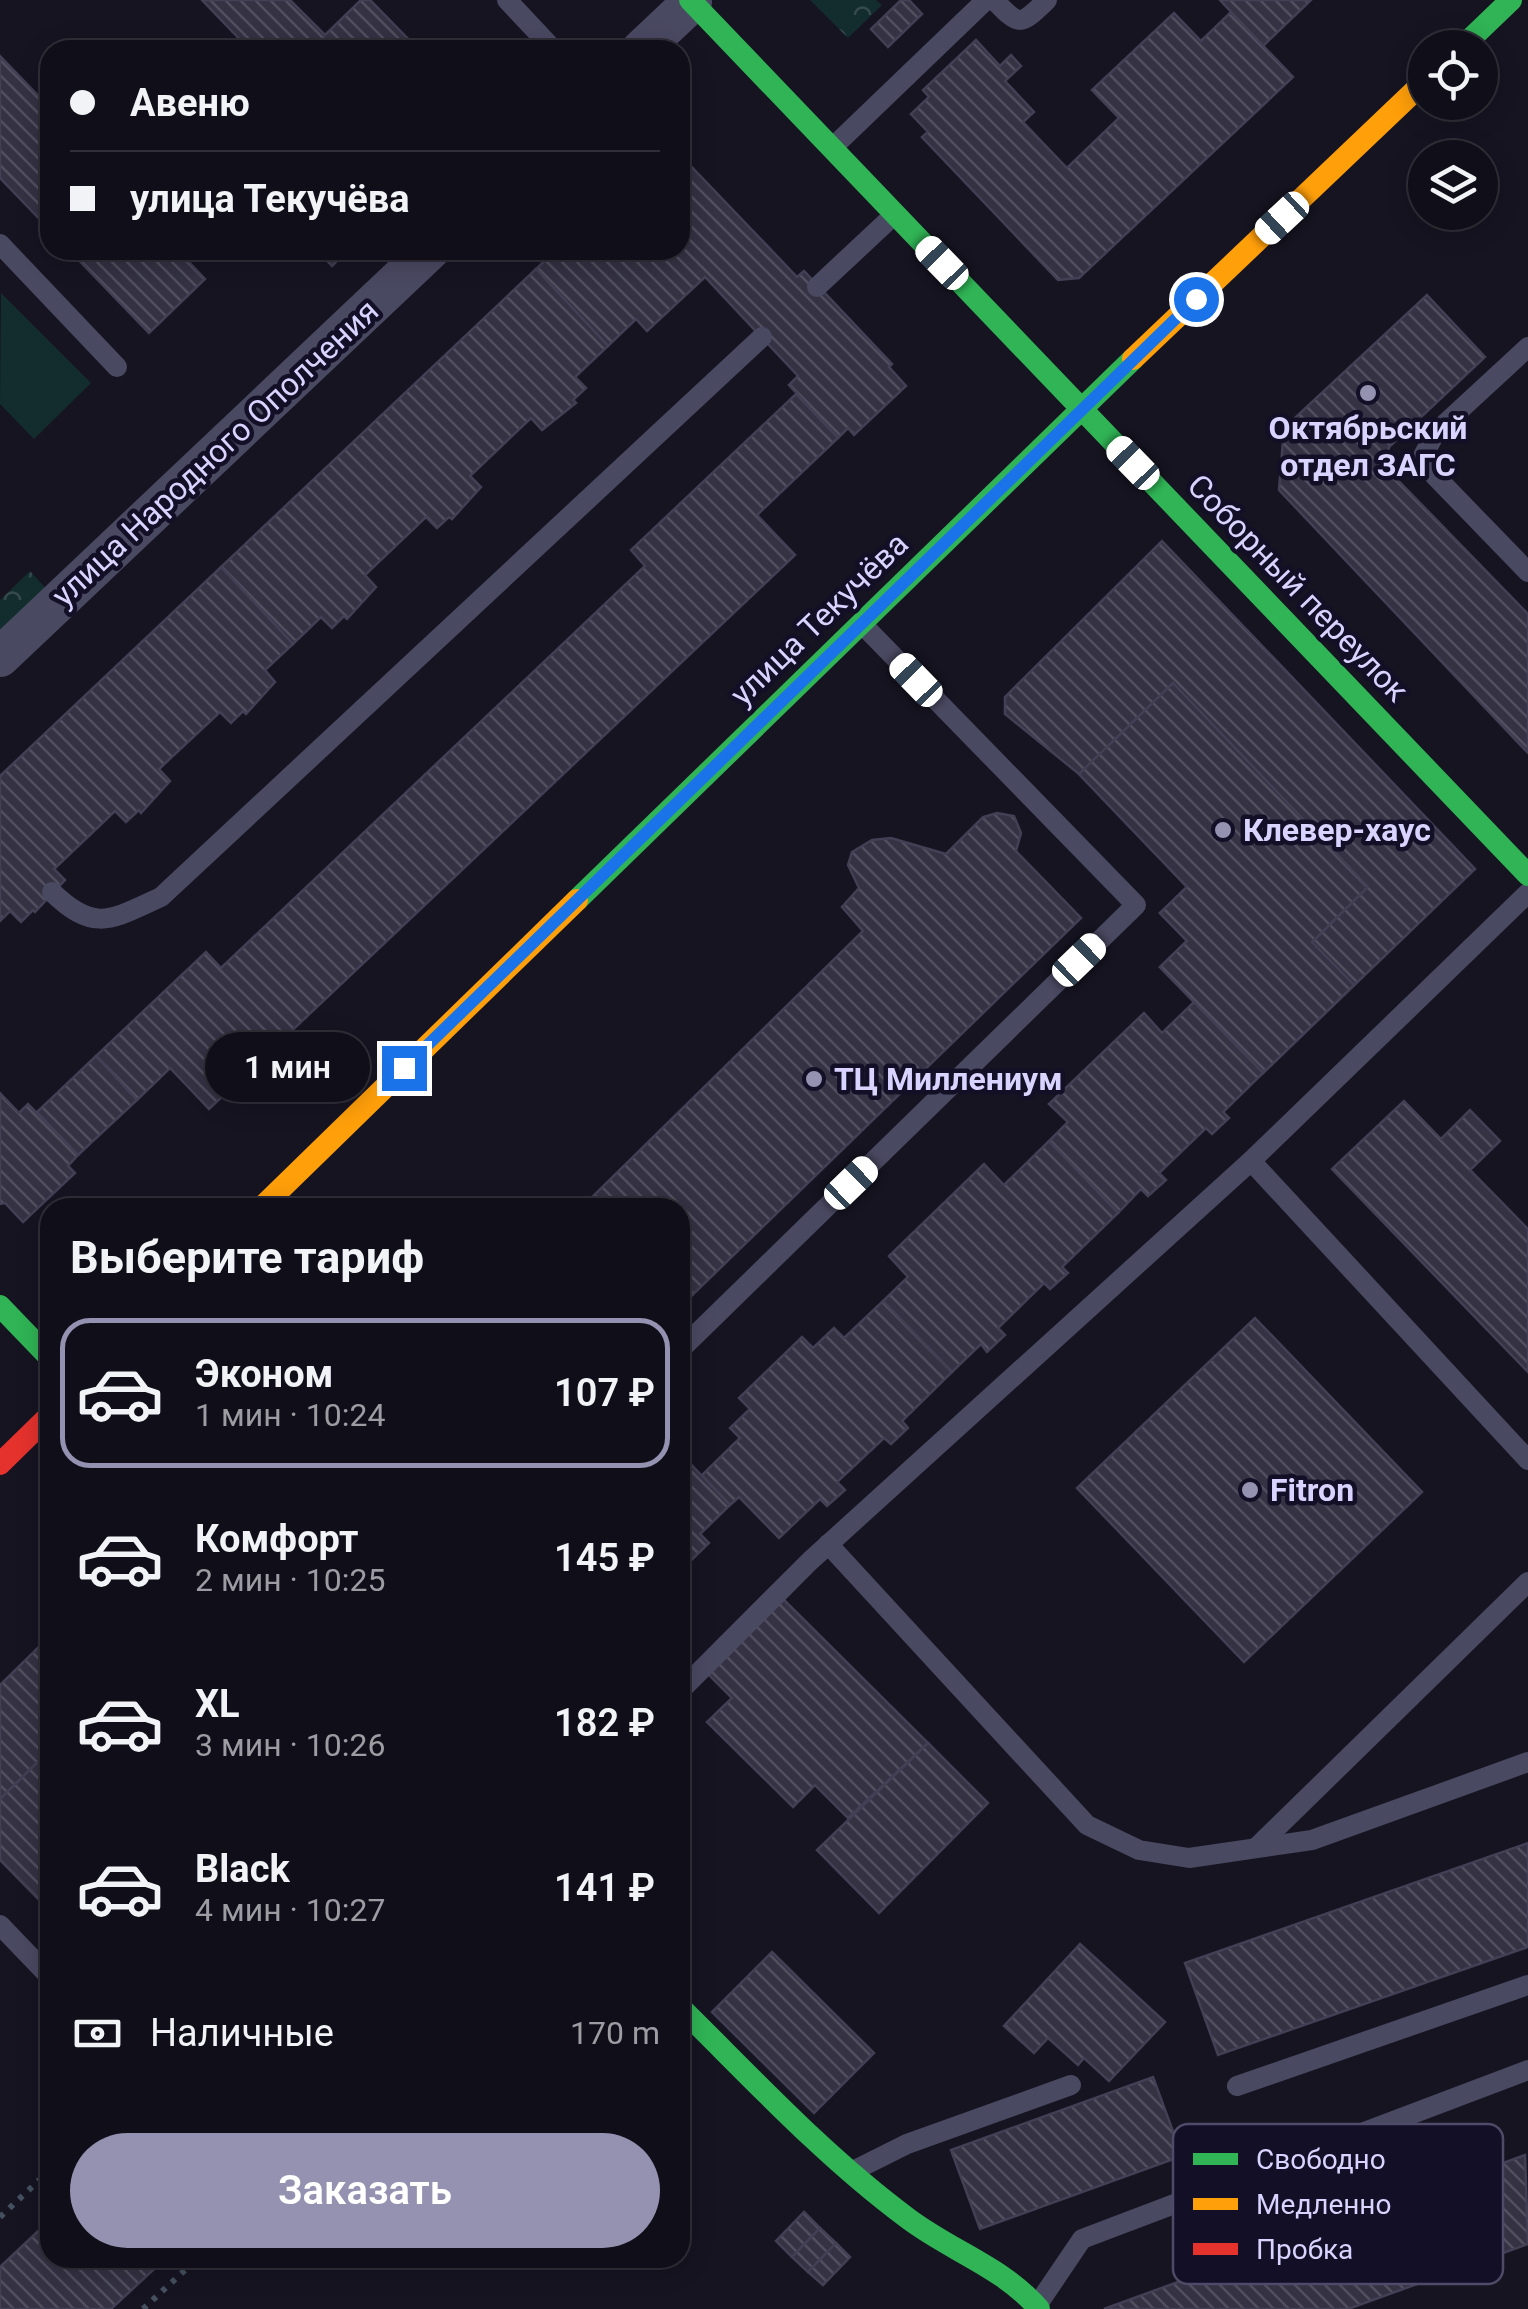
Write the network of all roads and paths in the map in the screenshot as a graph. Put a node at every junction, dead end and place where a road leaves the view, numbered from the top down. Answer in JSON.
{"nodes":[{"id":1,"x":507,"y":0,"type":"edge"},
{"id":2,"x":986,"y":0,"type":"edge"},
{"id":3,"x":994,"y":0,"type":"edge"},
{"id":4,"x":1047,"y":0,"type":"edge"},
{"id":5,"x":1511,"y":0,"type":"edge"},
{"id":6,"x":691,"y":1,"type":"edge"},
{"id":7,"x":1480,"y":30,"type":"edge"},
{"id":8,"x":545,"y":40,"type":"edge"},
{"id":9,"x":651,"y":40,"type":"edge"},
{"id":10,"x":1408,"y":98,"type":"edge"},
{"id":11,"x":832,"y":148,"type":"junction"},
{"id":12,"x":895,"y":214,"type":"junction"},
{"id":13,"x":0,"y":244,"type":"edge"},
{"id":14,"x":419,"y":260,"type":"edge"},
{"id":15,"x":817,"y":287,"type":"dead end"},
{"id":16,"x":762,"y":338,"type":"dead end"},
{"id":17,"x":1528,"y":347,"type":"edge"},
{"id":18,"x":117,"y":367,"type":"dead end"},
{"id":19,"x":1081,"y":408,"type":"junction"},
{"id":20,"x":1528,"y":572,"type":"edge"},
{"id":21,"x":861,"y":624,"type":"junction"},
{"id":22,"x":0,"y":657,"type":"edge"},
{"id":23,"x":1528,"y":875,"type":"edge"},
{"id":24,"x":52,"y":892,"type":"dead end"},
{"id":25,"x":1528,"y":893,"type":"edge"},
{"id":26,"x":1251,"y":1160,"type":"junction"},
{"id":27,"x":271,"y":1198,"type":"edge"},
{"id":28,"x":0,"y":1306,"type":"edge"},
{"id":29,"x":690,"y":1340,"type":"edge"},
{"id":30,"x":40,"y":1348,"type":"edge"},
{"id":31,"x":40,"y":1424,"type":"edge"},
{"id":32,"x":1528,"y":1460,"type":"edge"},
{"id":33,"x":0,"y":1464,"type":"edge"},
{"id":34,"x":828,"y":1544,"type":"junction"},
{"id":35,"x":1528,"y":1582,"type":"edge"},
{"id":36,"x":690,"y":1681,"type":"edge"},
{"id":37,"x":1528,"y":1762,"type":"edge"},
{"id":38,"x":1256,"y":1848,"type":"junction"},
{"id":39,"x":0,"y":1925,"type":"edge"},
{"id":40,"x":40,"y":1966,"type":"edge"},
{"id":41,"x":1528,"y":1985,"type":"edge"},
{"id":42,"x":690,"y":2017,"type":"edge"},
{"id":43,"x":1528,"y":2070,"type":"edge"},
{"id":44,"x":1072,"y":2085,"type":"dead end"},
{"id":45,"x":1237,"y":2086,"type":"dead end"},
{"id":46,"x":1385,"y":2124,"type":"edge"},
{"id":47,"x":851,"y":2172,"type":"junction"},
{"id":48,"x":40,"y":2180,"type":"edge"},
{"id":49,"x":1173,"y":2204,"type":"edge"},
{"id":50,"x":0,"y":2218,"type":"edge"},
{"id":51,"x":187,"y":2268,"type":"edge"},
{"id":52,"x":1038,"y":2307,"type":"edge"},
{"id":53,"x":144,"y":2309,"type":"edge"}],
"edges":[{"from":1,"to":8,"type":"lane"},
{"from":2,"to":11,"type":"lane"},
{"from":3,"to":4,"type":"lane"},
{"from":5,"to":7,"type":"street"},
{"from":6,"to":9,"type":"street"},
{"from":6,"to":11,"type":"street","name":"Соборный переулок"},
{"from":10,"to":19,"type":"street","name":"улица Текучёва"},
{"from":11,"to":12,"type":"street","name":"Соборный переулок"},
{"from":12,"to":15,"type":"lane"},
{"from":12,"to":19,"type":"street","name":"Соборный переулок"},
{"from":13,"to":18,"type":"lane"},
{"from":14,"to":22,"type":"street","name":"улица Народного Ополчения"},
{"from":16,"to":24,"type":"lane"},
{"from":17,"to":20,"type":"lane"},
{"from":19,"to":21,"type":"street","name":"улица Текучёва"},
{"from":19,"to":23,"type":"street","name":"Соборный переулок"},
{"from":21,"to":27,"type":"street","name":"улица Текучёва"},
{"from":21,"to":29,"type":"lane"},
{"from":25,"to":26,"type":"lane"},
{"from":26,"to":32,"type":"lane"},
{"from":26,"to":34,"type":"lane"},
{"from":28,"to":30,"type":"street"},
{"from":31,"to":33,"type":"street"},
{"from":34,"to":36,"type":"lane"},
{"from":34,"to":38,"type":"lane"},
{"from":35,"to":38,"type":"lane"},
{"from":37,"to":38,"type":"lane"},
{"from":39,"to":40,"type":"lane"},
{"from":41,"to":45,"type":"lane"},
{"from":42,"to":47,"type":"street"},
{"from":43,"to":46,"type":"lane"},
{"from":44,"to":47,"type":"lane"},
{"from":47,"to":52,"type":"street"},
{"from":48,"to":50,"type":"path"},
{"from":49,"to":52,"type":"lane"},
{"from":51,"to":53,"type":"path"}]}
